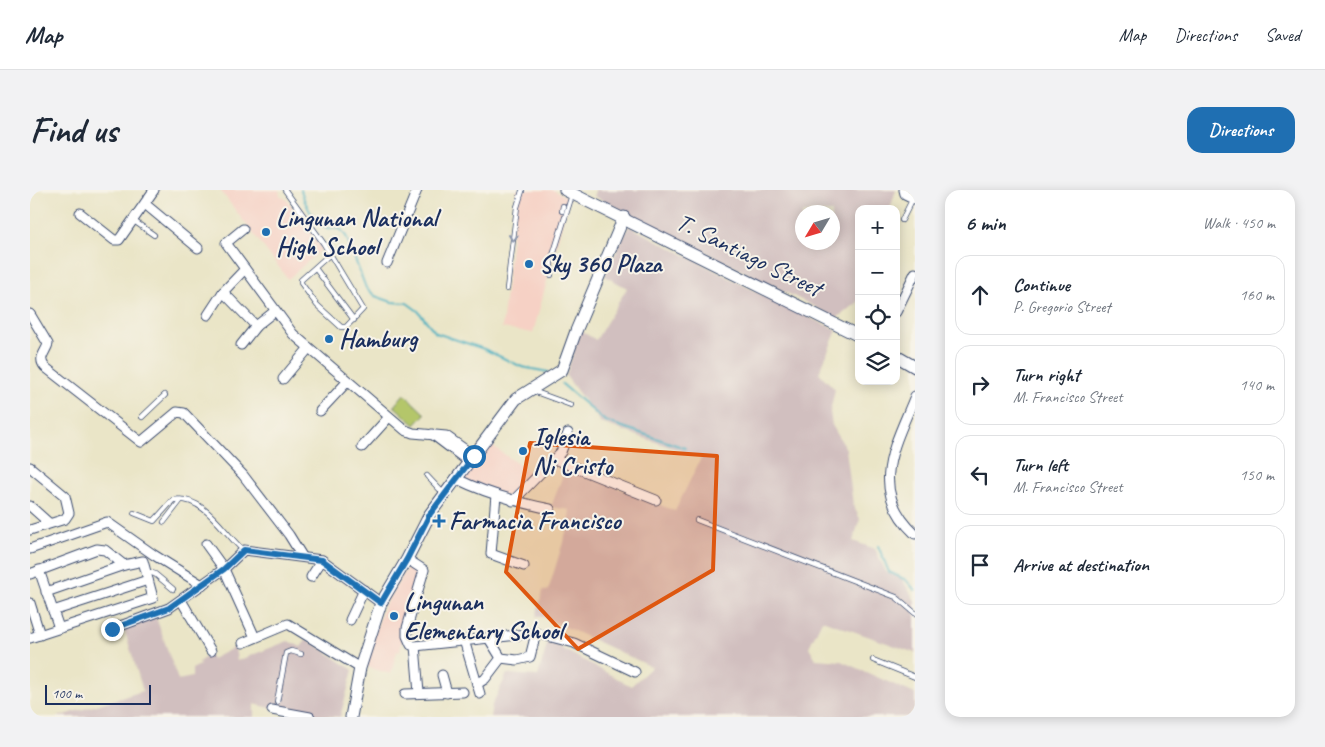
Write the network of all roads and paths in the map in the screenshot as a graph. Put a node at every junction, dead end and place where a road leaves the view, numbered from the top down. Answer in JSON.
{"nodes":[{"id":1,"x":154,"y":190,"type":"edge"},
{"id":2,"x":285,"y":190,"type":"edge"},
{"id":3,"x":417,"y":190,"type":"edge"},
{"id":4,"x":522,"y":190,"type":"edge"},
{"id":5,"x":904,"y":190,"type":"edge"},
{"id":6,"x":569,"y":192,"type":"edge"},
{"id":7,"x":914,"y":199,"type":"edge"},
{"id":8,"x":145,"y":204,"type":"junction"},
{"id":9,"x":80,"y":213,"type":"dead end"},
{"id":10,"x":624,"y":217,"type":"junction"},
{"id":11,"x":902,"y":220,"type":"dead end"},
{"id":12,"x":134,"y":221,"type":"junction"},
{"id":13,"x":243,"y":229,"type":"dead end"},
{"id":14,"x":154,"y":235,"type":"dead end"},
{"id":15,"x":198,"y":248,"type":"dead end"},
{"id":16,"x":329,"y":255,"type":"junction"},
{"id":17,"x":387,"y":263,"type":"dead end"},
{"id":18,"x":315,"y":268,"type":"junction"},
{"id":19,"x":245,"y":269,"type":"junction"},
{"id":20,"x":915,"y":273,"type":"edge"},
{"id":21,"x":551,"y":275,"type":"dead end"},
{"id":22,"x":507,"y":289,"type":"dead end"},
{"id":23,"x":223,"y":292,"type":"junction"},
{"id":24,"x":900,"y":304,"type":"edge"},
{"id":25,"x":275,"y":311,"type":"junction"},
{"id":26,"x":30,"y":314,"type":"edge"},
{"id":27,"x":208,"y":315,"type":"dead end"},
{"id":28,"x":354,"y":320,"type":"junction"},
{"id":29,"x":256,"y":326,"type":"junction"},
{"id":30,"x":855,"y":334,"type":"edge"},
{"id":31,"x":241,"y":345,"type":"dead end"},
{"id":32,"x":308,"y":349,"type":"junction"},
{"id":33,"x":900,"y":358,"type":"edge"},
{"id":34,"x":915,"y":367,"type":"edge"},
{"id":35,"x":282,"y":379,"type":"dead end"},
{"id":36,"x":347,"y":382,"type":"junction"},
{"id":37,"x":528,"y":390,"type":"junction"},
{"id":38,"x":165,"y":395,"type":"dead end"},
{"id":39,"x":915,"y":396,"type":"edge"},
{"id":40,"x":571,"y":405,"type":"dead end"},
{"id":41,"x":320,"y":411,"type":"dead end"},
{"id":42,"x":142,"y":417,"type":"dead end"},
{"id":43,"x":388,"y":417,"type":"junction"},
{"id":44,"x":568,"y":433,"type":"dead end"},
{"id":45,"x":362,"y":446,"type":"dead end"},
{"id":46,"x":471,"y":459,"type":"junction"},
{"id":47,"x":554,"y":459,"type":"junction"},
{"id":48,"x":30,"y":467,"type":"edge"},
{"id":49,"x":427,"y":476,"type":"dead end"},
{"id":50,"x":457,"y":479,"type":"junction"},
{"id":51,"x":444,"y":494,"type":"junction"},
{"id":52,"x":496,"y":495,"type":"junction"},
{"id":53,"x":182,"y":500,"type":"junction"},
{"id":54,"x":656,"y":500,"type":"dead end"},
{"id":55,"x":513,"y":501,"type":"junction"},
{"id":56,"x":30,"y":506,"type":"edge"},
{"id":57,"x":550,"y":509,"type":"dead end"},
{"id":58,"x":134,"y":513,"type":"dead end"},
{"id":59,"x":697,"y":520,"type":"dead end"},
{"id":60,"x":164,"y":522,"type":"dead end"},
{"id":61,"x":49,"y":523,"type":"junction"},
{"id":62,"x":30,"y":530,"type":"edge"},
{"id":63,"x":915,"y":534,"type":"edge"},
{"id":64,"x":206,"y":544,"type":"dead end"},
{"id":65,"x":30,"y":549,"type":"edge"},
{"id":66,"x":244,"y":550,"type":"junction"},
{"id":67,"x":154,"y":555,"type":"junction"},
{"id":68,"x":302,"y":556,"type":"junction"},
{"id":69,"x":407,"y":559,"type":"junction"},
{"id":70,"x":143,"y":560,"type":"junction"},
{"id":71,"x":322,"y":560,"type":"junction"},
{"id":72,"x":124,"y":565,"type":"junction"},
{"id":73,"x":524,"y":566,"type":"dead end"},
{"id":74,"x":224,"y":569,"type":"junction"},
{"id":75,"x":34,"y":572,"type":"edge"},
{"id":76,"x":147,"y":576,"type":"junction"},
{"id":77,"x":311,"y":577,"type":"dead end"},
{"id":78,"x":202,"y":584,"type":"junction"},
{"id":79,"x":173,"y":590,"type":"dead end"},
{"id":80,"x":364,"y":590,"type":"junction"},
{"id":81,"x":46,"y":592,"type":"junction"},
{"id":82,"x":182,"y":600,"type":"junction"},
{"id":83,"x":30,"y":603,"type":"edge"},
{"id":84,"x":381,"y":603,"type":"junction"},
{"id":85,"x":53,"y":611,"type":"junction"},
{"id":86,"x":915,"y":613,"type":"edge"},
{"id":87,"x":350,"y":620,"type":"dead end"},
{"id":88,"x":59,"y":628,"type":"junction"},
{"id":89,"x":112,"y":629,"type":"dead end"},
{"id":90,"x":253,"y":633,"type":"dead end"},
{"id":91,"x":536,"y":633,"type":"junction"},
{"id":92,"x":40,"y":634,"type":"junction"},
{"id":93,"x":488,"y":637,"type":"junction"},
{"id":94,"x":30,"y":638,"type":"edge"},
{"id":95,"x":464,"y":640,"type":"junction"},
{"id":96,"x":243,"y":643,"type":"dead end"},
{"id":97,"x":415,"y":646,"type":"junction"},
{"id":98,"x":211,"y":651,"type":"dead end"},
{"id":99,"x":301,"y":654,"type":"dead end"},
{"id":100,"x":501,"y":658,"type":"junction"},
{"id":101,"x":873,"y":660,"type":"dead end"},
{"id":102,"x":360,"y":668,"type":"junction"},
{"id":103,"x":635,"y":672,"type":"dead end"},
{"id":104,"x":442,"y":675,"type":"dead end"},
{"id":105,"x":915,"y":677,"type":"edge"},
{"id":106,"x":477,"y":684,"type":"junction"},
{"id":107,"x":463,"y":692,"type":"dead end"},
{"id":108,"x":419,"y":693,"type":"junction"},
{"id":109,"x":447,"y":693,"type":"junction"},
{"id":110,"x":405,"y":694,"type":"dead end"},
{"id":111,"x":480,"y":694,"type":"dead end"},
{"id":112,"x":274,"y":706,"type":"joint"},
{"id":113,"x":310,"y":717,"type":"edge"},
{"id":114,"x":351,"y":717,"type":"edge"}],
"edges":[{"from":1,"to":8,"type":"street"},
{"from":2,"to":16,"type":"lane"},
{"from":3,"to":17,"type":"street"},
{"from":4,"to":22,"type":"lane","one_way":true},
{"from":5,"to":7,"type":"street"},
{"from":6,"to":10,"type":"street","name":"T. Santiago Street"},
{"from":6,"to":21,"type":"lane"},
{"from":7,"to":11,"type":"lane"},
{"from":8,"to":12,"type":"street"},
{"from":8,"to":15,"type":"street"},
{"from":9,"to":12,"type":"street"},
{"from":10,"to":30,"type":"street","name":"T. Santiago Street"},
{"from":10,"to":37,"type":"street"},
{"from":12,"to":14,"type":"lane"},
{"from":13,"to":19,"type":"street"},
{"from":16,"to":18,"type":"lane"},
{"from":16,"to":28,"type":"lane"},
{"from":18,"to":28,"type":"lane"},
{"from":18,"to":28,"type":"lane"},
{"from":19,"to":23,"type":"street"},
{"from":19,"to":25,"type":"street"},
{"from":20,"to":24,"type":"street"},
{"from":23,"to":27,"type":"street"},
{"from":23,"to":29,"type":"street"},
{"from":25,"to":29,"type":"street"},
{"from":25,"to":32,"type":"street"},
{"from":26,"to":68,"type":"street"},
{"from":29,"to":31,"type":"street"},
{"from":32,"to":35,"type":"street"},
{"from":32,"to":36,"type":"street"},
{"from":33,"to":34,"type":"street"},
{"from":36,"to":41,"type":"street"},
{"from":36,"to":43,"type":"street"},
{"from":37,"to":40,"type":"lane"},
{"from":37,"to":46,"type":"street"},
{"from":38,"to":42,"type":"lane"},
{"from":39,"to":63,"type":"street"},
{"from":43,"to":45,"type":"street"},
{"from":43,"to":46,"type":"street"},
{"from":44,"to":47,"type":"street"},
{"from":46,"to":50,"type":"street"},
{"from":47,"to":54,"type":"street"},
{"from":47,"to":55,"type":"street"},
{"from":48,"to":61,"type":"street"},
{"from":49,"to":51,"type":"lane"},
{"from":50,"to":51,"type":"street"},
{"from":50,"to":52,"type":"street"},
{"from":51,"to":69,"type":"street"},
{"from":52,"to":55,"type":"street"},
{"from":52,"to":73,"type":"street"},
{"from":53,"to":58,"type":"lane"},
{"from":53,"to":60,"type":"lane"},
{"from":53,"to":66,"type":"lane"},
{"from":55,"to":57,"type":"street"},
{"from":56,"to":61,"type":"street"},
{"from":59,"to":86,"type":"lane"},
{"from":61,"to":62,"type":"street"},
{"from":64,"to":74,"type":"street"},
{"from":65,"to":67,"type":"street"},
{"from":66,"to":68,"type":"street"},
{"from":66,"to":74,"type":"street"},
{"from":67,"to":70,"type":"street"},
{"from":67,"to":78,"type":"street"},
{"from":68,"to":71,"type":"street"},
{"from":69,"to":84,"type":"street"},
{"from":69,"to":97,"type":"street"},
{"from":70,"to":72,"type":"street"},
{"from":70,"to":76,"type":"street"},
{"from":71,"to":77,"type":"street"},
{"from":71,"to":80,"type":"street"},
{"from":72,"to":75,"type":"street"},
{"from":72,"to":81,"type":"street"},
{"from":74,"to":78,"type":"street"},
{"from":74,"to":90,"type":"street"},
{"from":75,"to":81,"type":"street"},
{"from":76,"to":79,"type":"lane"},
{"from":76,"to":85,"type":"street"},
{"from":76,"to":88,"type":"street"},
{"from":78,"to":82,"type":"street"},
{"from":80,"to":84,"type":"street"},
{"from":80,"to":87,"type":"street"},
{"from":81,"to":85,"type":"street"},
{"from":82,"to":89,"type":"street"},
{"from":82,"to":98,"type":"street"},
{"from":83,"to":92,"type":"street"},
{"from":84,"to":102,"type":"street"},
{"from":85,"to":88,"type":"street"},
{"from":88,"to":92,"type":"street"},
{"from":91,"to":93,"type":"street"},
{"from":91,"to":100,"type":"street"},
{"from":91,"to":103,"type":"street"},
{"from":92,"to":94,"type":"street"},
{"from":93,"to":95,"type":"street"},
{"from":93,"to":100,"type":"street"},
{"from":95,"to":97,"type":"street"},
{"from":95,"to":106,"type":"street"},
{"from":96,"to":102,"type":"street"},
{"from":97,"to":108,"type":"street"},
{"from":99,"to":112,"type":"lane"},
{"from":100,"to":106,"type":"street"},
{"from":101,"to":105,"type":"lane"},
{"from":102,"to":114,"type":"street"},
{"from":104,"to":109,"type":"street"},
{"from":106,"to":111,"type":"street"},
{"from":107,"to":109,"type":"street"},
{"from":108,"to":109,"type":"street"},
{"from":108,"to":110,"type":"street"},
{"from":112,"to":113,"type":"street"}]}
